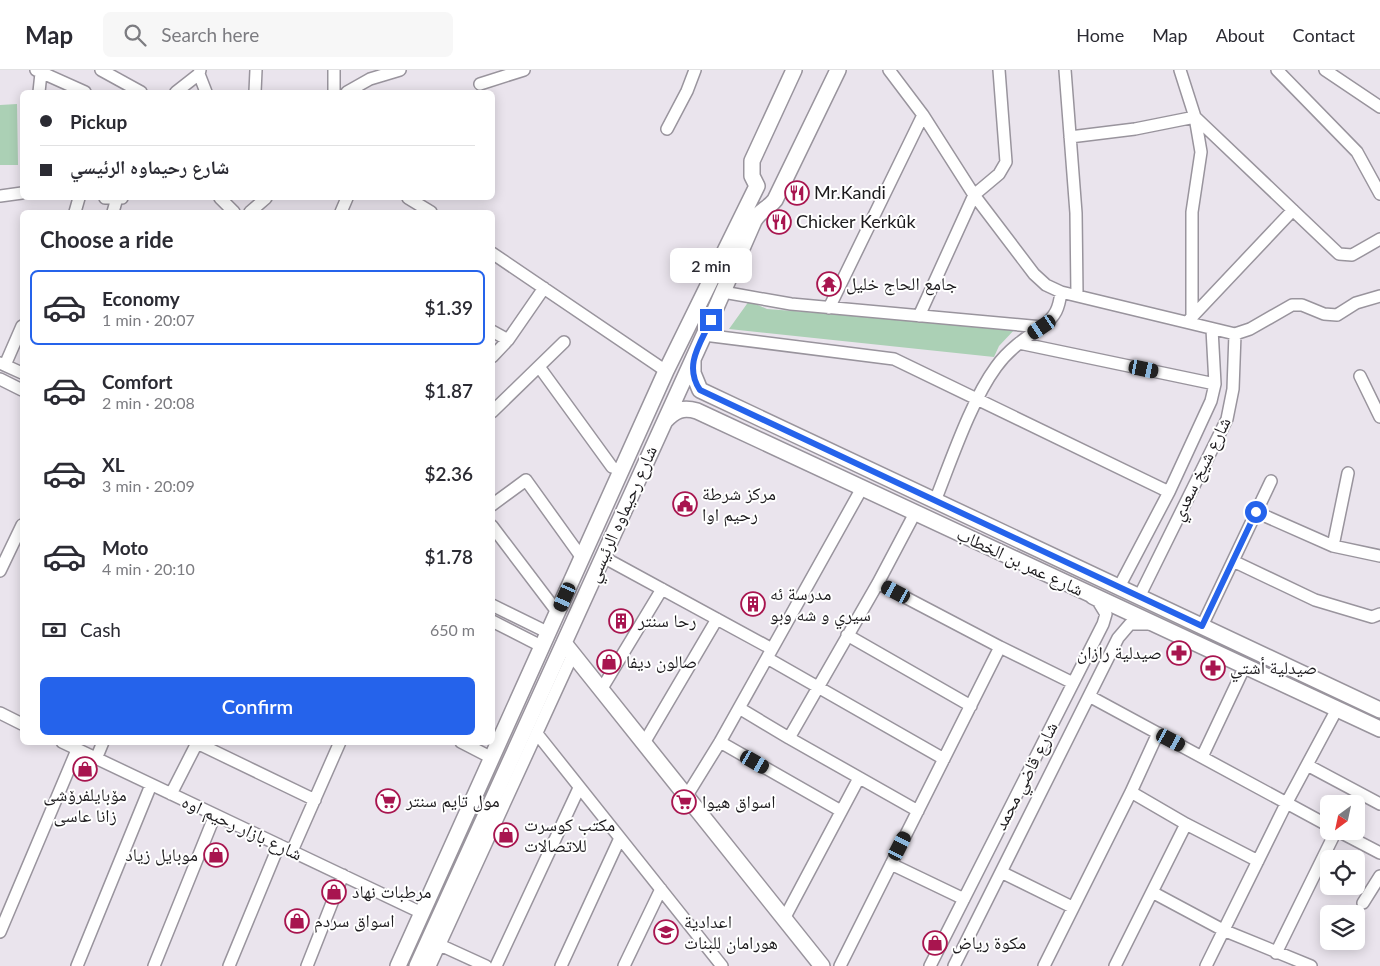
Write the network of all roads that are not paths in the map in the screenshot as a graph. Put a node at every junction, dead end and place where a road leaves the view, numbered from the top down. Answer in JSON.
{"nodes":[{"id":1,"x":101,"y":70,"type":"edge"},
{"id":2,"x":256,"y":70,"type":"edge"},
{"id":3,"x":334,"y":70,"type":"edge"},
{"id":4,"x":400,"y":70,"type":"edge"},
{"id":5,"x":524,"y":70,"type":"edge"},
{"id":6,"x":695,"y":70,"type":"edge"},
{"id":7,"x":794,"y":70,"type":"edge"},
{"id":8,"x":889,"y":70,"type":"edge"},
{"id":9,"x":999,"y":70,"type":"edge"},
{"id":10,"x":1065,"y":70,"type":"edge"},
{"id":11,"x":1180,"y":70,"type":"edge"},
{"id":12,"x":1277,"y":70,"type":"edge"},
{"id":13,"x":1325,"y":70,"type":"edge"},
{"id":14,"x":837,"y":71,"type":"edge"},
{"id":15,"x":38,"y":72,"type":"edge"},
{"id":16,"x":199,"y":72,"type":"edge"},
{"id":17,"x":370,"y":74,"type":"edge"},
{"id":18,"x":480,"y":84,"type":"dead end"},
{"id":19,"x":39,"y":90,"type":"edge"},
{"id":20,"x":81,"y":90,"type":"edge"},
{"id":21,"x":137,"y":90,"type":"edge"},
{"id":22,"x":178,"y":90,"type":"edge"},
{"id":23,"x":205,"y":90,"type":"edge"},
{"id":24,"x":255,"y":90,"type":"edge"},
{"id":25,"x":334,"y":90,"type":"edge"},
{"id":26,"x":350,"y":90,"type":"edge"},
{"id":27,"x":1380,"y":107,"type":"edge"},
{"id":28,"x":922,"y":115,"type":"junction"},
{"id":29,"x":1195,"y":118,"type":"junction"},
{"id":30,"x":667,"y":129,"type":"dead end"},
{"id":31,"x":1070,"y":137,"type":"junction"},
{"id":32,"x":20,"y":193,"type":"edge"},
{"id":33,"x":1380,"y":194,"type":"edge"},
{"id":34,"x":974,"y":195,"type":"junction"},
{"id":35,"x":0,"y":196,"type":"edge"},
{"id":36,"x":222,"y":200,"type":"edge"},
{"id":37,"x":264,"y":200,"type":"edge"},
{"id":38,"x":411,"y":200,"type":"edge"},
{"id":39,"x":232,"y":210,"type":"edge"},
{"id":40,"x":252,"y":210,"type":"edge"},
{"id":41,"x":428,"y":210,"type":"edge"},
{"id":42,"x":1293,"y":210,"type":"junction"},
{"id":43,"x":1380,"y":239,"type":"edge"},
{"id":44,"x":495,"y":256,"type":"edge"},
{"id":45,"x":544,"y":288,"type":"junction"},
{"id":46,"x":723,"y":292,"type":"junction"},
{"id":47,"x":1061,"y":292,"type":"junction"},
{"id":48,"x":1077,"y":294,"type":"junction"},
{"id":49,"x":1380,"y":296,"type":"edge"},
{"id":50,"x":829,"y":308,"type":"junction"},
{"id":51,"x":919,"y":316,"type":"junction"},
{"id":52,"x":1189,"y":320,"type":"junction"},
{"id":53,"x":1042,"y":327,"type":"junction"},
{"id":54,"x":1212,"y":329,"type":"junction"},
{"id":55,"x":20,"y":330,"type":"edge"},
{"id":56,"x":495,"y":333,"type":"edge"},
{"id":57,"x":1235,"y":334,"type":"junction"},
{"id":58,"x":704,"y":335,"type":"junction"},
{"id":59,"x":508,"y":340,"type":"junction"},
{"id":60,"x":564,"y":342,"type":"dead end"},
{"id":61,"x":1019,"y":343,"type":"junction"},
{"id":62,"x":495,"y":354,"type":"edge"},
{"id":63,"x":694,"y":354,"type":"junction"},
{"id":64,"x":2,"y":364,"type":"edge"},
{"id":65,"x":540,"y":368,"type":"junction"},
{"id":66,"x":666,"y":371,"type":"junction"},
{"id":67,"x":20,"y":373,"type":"edge"},
{"id":68,"x":1360,"y":376,"type":"dead end"},
{"id":69,"x":0,"y":379,"type":"edge"},
{"id":70,"x":1215,"y":384,"type":"junction"},
{"id":71,"x":20,"y":389,"type":"edge"},
{"id":72,"x":700,"y":390,"type":"junction"},
{"id":73,"x":978,"y":400,"type":"junction"},
{"id":74,"x":495,"y":409,"type":"edge"},
{"id":75,"x":692,"y":410,"type":"junction"},
{"id":76,"x":1380,"y":417,"type":"edge"},
{"id":77,"x":663,"y":424,"type":"junction"},
{"id":78,"x":794,"y":435,"type":"junction"},
{"id":79,"x":787,"y":453,"type":"junction"},
{"id":80,"x":622,"y":470,"type":"junction"},
{"id":81,"x":1348,"y":472,"type":"dead end"},
{"id":82,"x":1271,"y":481,"type":"dead end"},
{"id":83,"x":862,"y":488,"type":"junction"},
{"id":84,"x":1169,"y":492,"type":"junction"},
{"id":85,"x":934,"y":501,"type":"junction"},
{"id":86,"x":495,"y":502,"type":"edge"},
{"id":87,"x":1256,"y":512,"type":"junction"},
{"id":88,"x":915,"y":513,"type":"junction"},
{"id":89,"x":602,"y":516,"type":"junction"},
{"id":90,"x":618,"y":523,"type":"junction"},
{"id":91,"x":991,"y":527,"type":"junction"},
{"id":92,"x":20,"y":529,"type":"edge"},
{"id":93,"x":495,"y":530,"type":"edge"},
{"id":94,"x":591,"y":539,"type":"junction"},
{"id":95,"x":983,"y":544,"type":"junction"},
{"id":96,"x":1333,"y":546,"type":"junction"},
{"id":97,"x":605,"y":552,"type":"junction"},
{"id":98,"x":1380,"y":556,"type":"edge"},
{"id":99,"x":582,"y":558,"type":"junction"},
{"id":100,"x":1233,"y":561,"type":"junction"},
{"id":101,"x":0,"y":572,"type":"edge"},
{"id":102,"x":878,"y":583,"type":"junction"},
{"id":103,"x":1119,"y":587,"type":"junction"},
{"id":104,"x":662,"y":589,"type":"junction"},
{"id":105,"x":1083,"y":591,"type":"junction"},
{"id":106,"x":1139,"y":597,"type":"junction"},
{"id":107,"x":495,"y":607,"type":"edge"},
{"id":108,"x":558,"y":613,"type":"junction"},
{"id":109,"x":1380,"y":614,"type":"edge"},
{"id":110,"x":718,"y":619,"type":"junction"},
{"id":111,"x":495,"y":623,"type":"edge"},
{"id":112,"x":1202,"y":626,"type":"junction"},
{"id":113,"x":1165,"y":629,"type":"junction"},
{"id":114,"x":847,"y":635,"type":"junction"},
{"id":115,"x":539,"y":637,"type":"junction"},
{"id":116,"x":1000,"y":647,"type":"junction"},
{"id":117,"x":569,"y":648,"type":"junction"},
{"id":118,"x":770,"y":653,"type":"junction"},
{"id":119,"x":1245,"y":666,"type":"junction"},
{"id":120,"x":1303,"y":674,"type":"junction"},
{"id":121,"x":1074,"y":683,"type":"junction"},
{"id":122,"x":818,"y":687,"type":"junction"},
{"id":123,"x":602,"y":690,"type":"junction"},
{"id":124,"x":1296,"y":690,"type":"junction"},
{"id":125,"x":1089,"y":696,"type":"junction"},
{"id":126,"x":971,"y":706,"type":"junction"},
{"id":127,"x":738,"y":708,"type":"junction"},
{"id":128,"x":1336,"y":709,"type":"junction"},
{"id":129,"x":1380,"y":710,"type":"edge"},
{"id":130,"x":0,"y":713,"type":"edge"},
{"id":131,"x":20,"y":723,"type":"edge"},
{"id":132,"x":1377,"y":728,"type":"edge"},
{"id":133,"x":1158,"y":733,"type":"junction"},
{"id":134,"x":538,"y":735,"type":"junction"},
{"id":135,"x":789,"y":738,"type":"junction"},
{"id":136,"x":720,"y":742,"type":"junction"},
{"id":137,"x":644,"y":743,"type":"junction"},
{"id":138,"x":68,"y":745,"type":"edge"},
{"id":139,"x":102,"y":745,"type":"edge"},
{"id":140,"x":196,"y":745,"type":"edge"},
{"id":141,"x":203,"y":745,"type":"edge"},
{"id":142,"x":336,"y":745,"type":"edge"},
{"id":143,"x":467,"y":745,"type":"edge"},
{"id":144,"x":78,"y":750,"type":"junction"},
{"id":145,"x":1202,"y":757,"type":"junction"},
{"id":146,"x":492,"y":758,"type":"junction"},
{"id":147,"x":96,"y":759,"type":"junction"},
{"id":148,"x":944,"y":759,"type":"junction"},
{"id":149,"x":1307,"y":765,"type":"junction"},
{"id":150,"x":859,"y":778,"type":"junction"},
{"id":151,"x":151,"y":784,"type":"junction"},
{"id":152,"x":579,"y":788,"type":"junction"},
{"id":153,"x":1131,"y":792,"type":"junction"},
{"id":154,"x":172,"y":794,"type":"junction"},
{"id":155,"x":686,"y":796,"type":"junction"},
{"id":156,"x":314,"y":800,"type":"junction"},
{"id":157,"x":1286,"y":804,"type":"junction"},
{"id":158,"x":1380,"y":804,"type":"edge"},
{"id":159,"x":918,"y":811,"type":"junction"},
{"id":160,"x":841,"y":812,"type":"junction"},
{"id":161,"x":215,"y":815,"type":"junction"},
{"id":162,"x":1004,"y":821,"type":"junction"},
{"id":163,"x":1320,"y":821,"type":"edge"},
{"id":164,"x":1186,"y":824,"type":"junction"},
{"id":165,"x":1022,"y":829,"type":"junction"},
{"id":166,"x":620,"y":838,"type":"junction"},
{"id":167,"x":1332,"y":840,"type":"edge"},
{"id":168,"x":1355,"y":840,"type":"edge"},
{"id":169,"x":279,"y":845,"type":"junction"},
{"id":170,"x":292,"y":851,"type":"junction"},
{"id":171,"x":1380,"y":853,"type":"edge"},
{"id":172,"x":1258,"y":861,"type":"junction"},
{"id":173,"x":891,"y":864,"type":"junction"},
{"id":174,"x":1001,"y":872,"type":"junction"},
{"id":175,"x":343,"y":875,"type":"junction"},
{"id":176,"x":1380,"y":876,"type":"edge"},
{"id":177,"x":660,"y":889,"type":"junction"},
{"id":178,"x":1152,"y":892,"type":"junction"},
{"id":179,"x":964,"y":900,"type":"junction"},
{"id":180,"x":1363,"y":903,"type":"dead end"},
{"id":181,"x":1072,"y":907,"type":"junction"},
{"id":182,"x":422,"y":913,"type":"junction"},
{"id":183,"x":784,"y":919,"type":"junction"},
{"id":184,"x":1223,"y":930,"type":"junction"},
{"id":185,"x":0,"y":932,"type":"edge"},
{"id":186,"x":440,"y":945,"type":"junction"},
{"id":187,"x":1276,"y":953,"type":"junction"},
{"id":188,"x":1209,"y":965,"type":"edge"},
{"id":189,"x":76,"y":966,"type":"edge"},
{"id":190,"x":154,"y":966,"type":"edge"},
{"id":191,"x":230,"y":966,"type":"edge"},
{"id":192,"x":307,"y":966,"type":"edge"},
{"id":193,"x":398,"y":966,"type":"edge"},
{"id":194,"x":417,"y":966,"type":"edge"},
{"id":195,"x":430,"y":966,"type":"edge"},
{"id":196,"x":486,"y":966,"type":"edge"},
{"id":197,"x":496,"y":966,"type":"edge"},
{"id":198,"x":561,"y":966,"type":"edge"},
{"id":199,"x":624,"y":966,"type":"edge"},
{"id":200,"x":722,"y":966,"type":"edge"},
{"id":201,"x":822,"y":966,"type":"edge"},
{"id":202,"x":840,"y":966,"type":"edge"},
{"id":203,"x":930,"y":966,"type":"edge"},
{"id":204,"x":954,"y":966,"type":"edge"},
{"id":205,"x":1044,"y":966,"type":"edge"},
{"id":206,"x":1115,"y":966,"type":"edge"},
{"id":207,"x":1311,"y":966,"type":"edge"}],
"edges":[{"from":1,"to":21,"type":"street"},
{"from":2,"to":24,"type":"street"},
{"from":3,"to":25,"type":"street"},
{"from":4,"to":17,"type":"street"},
{"from":5,"to":18,"type":"street"},
{"from":6,"to":30,"type":"street"},
{"from":7,"to":66,"type":"main road","name":"شارع رحيماوه الرئيسي"},
{"from":8,"to":28,"type":"street"},
{"from":9,"to":34,"type":"street"},
{"from":10,"to":31,"type":"street"},
{"from":11,"to":29,"type":"street"},
{"from":12,"to":33,"type":"street"},
{"from":13,"to":27,"type":"street"},
{"from":14,"to":46,"type":"main road","name":"شارع رحيماوه الرئيسي"},
{"from":15,"to":19,"type":"street"},
{"from":15,"to":20,"type":"street"},
{"from":16,"to":22,"type":"street"},
{"from":16,"to":23,"type":"street"},
{"from":17,"to":26,"type":"street"},
{"from":28,"to":34,"type":"street"},
{"from":28,"to":50,"type":"street"},
{"from":29,"to":31,"type":"street"},
{"from":29,"to":42,"type":"street"},
{"from":29,"to":52,"type":"street"},
{"from":31,"to":48,"type":"street"},
{"from":32,"to":35,"type":"street"},
{"from":34,"to":47,"type":"street"},
{"from":34,"to":51,"type":"street"},
{"from":36,"to":39,"type":"street"},
{"from":37,"to":40,"type":"street"},
{"from":38,"to":41,"type":"street"},
{"from":42,"to":43,"type":"street"},
{"from":42,"to":52,"type":"street"},
{"from":44,"to":45,"type":"street"},
{"from":45,"to":59,"type":"street"},
{"from":45,"to":66,"type":"street"},
{"from":46,"to":50,"type":"street"},
{"from":46,"to":58,"type":"main road","name":"شارع رحيماوه الرئيسي"},
{"from":47,"to":48,"type":"street"},
{"from":47,"to":53,"type":"street"},
{"from":48,"to":52,"type":"street"},
{"from":49,"to":57,"type":"street"},
{"from":50,"to":51,"type":"street"},
{"from":51,"to":53,"type":"street"},
{"from":52,"to":54,"type":"street"},
{"from":53,"to":61,"type":"street"},
{"from":54,"to":57,"type":"street"},
{"from":54,"to":70,"type":"street","name":"شارع شيخ سعدي"},
{"from":55,"to":64,"type":"street"},
{"from":56,"to":59,"type":"street"},
{"from":57,"to":106,"type":"street","name":"شارع شيخ سعدي"},
{"from":58,"to":63,"type":"main road","name":"شارع رحيماوه الرئيسي"},
{"from":58,"to":73,"type":"street"},
{"from":59,"to":62,"type":"street"},
{"from":60,"to":65,"type":"street"},
{"from":61,"to":70,"type":"street"},
{"from":61,"to":73,"type":"street"},
{"from":63,"to":72,"type":"main road"},
{"from":63,"to":77,"type":"main road","name":"شارع رحيماوه الرئيسي"},
{"from":64,"to":67,"type":"street"},
{"from":65,"to":74,"type":"street"},
{"from":65,"to":80,"type":"street"},
{"from":66,"to":80,"type":"main road","name":"شارع رحيماوه الرئيسي"},
{"from":68,"to":76,"type":"street"},
{"from":69,"to":71,"type":"street"},
{"from":70,"to":84,"type":"street","name":"شارع شيخ سعدي"},
{"from":72,"to":75,"type":"main road"},
{"from":72,"to":78,"type":"main road","name":"شارع عمر بن الخطاب"},
{"from":73,"to":84,"type":"street"},
{"from":73,"to":85,"type":"street"},
{"from":75,"to":77,"type":"main road"},
{"from":75,"to":79,"type":"main road","name":"شارع عمر بن الخطاب"},
{"from":77,"to":90,"type":"main road","name":"شارع رحيماوه الرئيسي"},
{"from":78,"to":79,"type":"main road"},
{"from":78,"to":85,"type":"main road","name":"شارع عمر بن الخطاب"},
{"from":79,"to":83,"type":"main road","name":"شارع عمر بن الخطاب"},
{"from":80,"to":89,"type":"main road","name":"شارع رحيماوه الرئيسي"},
{"from":81,"to":96,"type":"street"},
{"from":82,"to":87,"type":"street"},
{"from":83,"to":88,"type":"main road","name":"شارع عمر بن الخطاب"},
{"from":83,"to":118,"type":"street"},
{"from":84,"to":103,"type":"street","name":"شارع شيخ سعدي"},
{"from":85,"to":91,"type":"main road","name":"شارع عمر بن الخطاب"},
{"from":86,"to":99,"type":"street"},
{"from":87,"to":96,"type":"street"},
{"from":87,"to":100,"type":"street"},
{"from":88,"to":95,"type":"main road","name":"شارع عمر بن الخطاب"},
{"from":88,"to":102,"type":"street"},
{"from":89,"to":90,"type":"main road"},
{"from":89,"to":94,"type":"main road","name":"شارع رحيماوه الرئيسي"},
{"from":90,"to":97,"type":"main road","name":"شارع رحيماوه الرئيسي"},
{"from":91,"to":95,"type":"main road"},
{"from":91,"to":103,"type":"main road","name":"شارع عمر بن الخطاب"},
{"from":92,"to":101,"type":"street"},
{"from":93,"to":108,"type":"street"},
{"from":94,"to":97,"type":"main road"},
{"from":94,"to":99,"type":"main road","name":"شارع رحيماوه الرئيسي"},
{"from":95,"to":105,"type":"main road","name":"شارع عمر بن الخطاب"},
{"from":96,"to":98,"type":"street"},
{"from":97,"to":104,"type":"street"},
{"from":97,"to":117,"type":"main road","name":"شارع رحيماوه الرئيسي"},
{"from":99,"to":108,"type":"main road","name":"شارع رحيماوه الرئيسي"},
{"from":100,"to":109,"type":"street"},
{"from":100,"to":112,"type":"street"},
{"from":102,"to":114,"type":"street"},
{"from":102,"to":116,"type":"street"},
{"from":103,"to":106,"type":"main road","name":"شارع عمر بن الخطاب"},
{"from":104,"to":110,"type":"street"},
{"from":104,"to":123,"type":"street"},
{"from":105,"to":113,"type":"main road","name":"شارع عمر بن الخطاب"},
{"from":105,"to":121,"type":"street","name":"شارع قاضي محمد"},
{"from":106,"to":112,"type":"main road","name":"شارع عمر بن الخطاب"},
{"from":107,"to":115,"type":"street"},
{"from":108,"to":115,"type":"main road","name":"شارع رحيماوه الرئيسي"},
{"from":110,"to":118,"type":"street"},
{"from":110,"to":137,"type":"street"},
{"from":111,"to":115,"type":"street"},
{"from":112,"to":120,"type":"main road","name":"شارع عمر بن الخطاب"},
{"from":113,"to":119,"type":"main road","name":"شارع عمر بن الخطاب"},
{"from":113,"to":125,"type":"street","name":"شارع قاضي محمد"},
{"from":114,"to":122,"type":"street"},
{"from":114,"to":126,"type":"street"},
{"from":115,"to":146,"type":"main road","name":"شارع رحيماوه الرئيسي"},
{"from":116,"to":121,"type":"street"},
{"from":116,"to":126,"type":"street"},
{"from":117,"to":123,"type":"main road"},
{"from":117,"to":134,"type":"street"},
{"from":117,"to":194,"type":"main road","name":"شارع رحيماوه الرئيسي"},
{"from":118,"to":122,"type":"street"},
{"from":118,"to":127,"type":"street"},
{"from":119,"to":124,"type":"main road","name":"شارع عمر بن الخطاب"},
{"from":119,"to":145,"type":"street"},
{"from":120,"to":124,"type":"main road"},
{"from":120,"to":129,"type":"main road","name":"شارع عمر بن الخطاب"},
{"from":121,"to":162,"type":"street","name":"شارع قاضي محمد"},
{"from":122,"to":135,"type":"street"},
{"from":122,"to":148,"type":"street"},
{"from":123,"to":137,"type":"main road"},
{"from":124,"to":128,"type":"main road","name":"شارع عمر بن الخطاب"},
{"from":125,"to":133,"type":"street"},
{"from":125,"to":165,"type":"street","name":"شارع قاضي محمد"},
{"from":126,"to":148,"type":"street"},
{"from":127,"to":135,"type":"street"},
{"from":127,"to":136,"type":"street"},
{"from":128,"to":132,"type":"main road","name":"شارع عمر بن الخطاب"},
{"from":128,"to":149,"type":"street"},
{"from":129,"to":132,"type":"main road"},
{"from":130,"to":131,"type":"street"},
{"from":133,"to":145,"type":"street"},
{"from":133,"to":153,"type":"street"},
{"from":134,"to":152,"type":"street"},
{"from":134,"to":186,"type":"street"},
{"from":135,"to":150,"type":"street"},
{"from":136,"to":155,"type":"street"},
{"from":136,"to":160,"type":"street"},
{"from":137,"to":155,"type":"main road"},
{"from":138,"to":144,"type":"street","name":"شارع بازار رحيم اوه"},
{"from":139,"to":147,"type":"street"},
{"from":140,"to":154,"type":"street"},
{"from":141,"to":156,"type":"street"},
{"from":142,"to":156,"type":"street"},
{"from":143,"to":146,"type":"street"},
{"from":144,"to":147,"type":"street","name":"شارع بازار رحيم اوه"},
{"from":144,"to":185,"type":"street"},
{"from":145,"to":157,"type":"street"},
{"from":146,"to":182,"type":"main road","name":"شارع رحيماوه الرئيسي"},
{"from":147,"to":151,"type":"street","name":"شارع بازار رحيم اوه"},
{"from":148,"to":159,"type":"street"},
{"from":149,"to":157,"type":"street"},
{"from":149,"to":158,"type":"street"},
{"from":150,"to":159,"type":"street"},
{"from":150,"to":160,"type":"street"},
{"from":151,"to":154,"type":"street","name":"شارع بازار رحيم اوه"},
{"from":151,"to":189,"type":"street"},
{"from":152,"to":166,"type":"street"},
{"from":152,"to":197,"type":"street"},
{"from":153,"to":164,"type":"street"},
{"from":153,"to":181,"type":"street"},
{"from":154,"to":161,"type":"street","name":"شارع بازار رحيم اوه"},
{"from":155,"to":183,"type":"main road"},
{"from":156,"to":170,"type":"street"},
{"from":157,"to":163,"type":"street"},
{"from":157,"to":172,"type":"street"},
{"from":159,"to":173,"type":"street"},
{"from":160,"to":183,"type":"street"},
{"from":161,"to":169,"type":"street","name":"شارع بازار رحيم اوه"},
{"from":161,"to":190,"type":"street"},
{"from":162,"to":165,"type":"street"},
{"from":162,"to":179,"type":"street","name":"شارع قاضي محمد"},
{"from":164,"to":172,"type":"street"},
{"from":164,"to":178,"type":"street"},
{"from":165,"to":174,"type":"street","name":"شارع قاضي محمد"},
{"from":166,"to":177,"type":"street"},
{"from":166,"to":198,"type":"street"},
{"from":167,"to":187,"type":"street"},
{"from":168,"to":171,"type":"street"},
{"from":169,"to":170,"type":"street","name":"شارع بازار رحيم اوه"},
{"from":169,"to":191,"type":"street"},
{"from":170,"to":175,"type":"street","name":"شارع بازار رحيم اوه"},
{"from":172,"to":184,"type":"street"},
{"from":173,"to":179,"type":"street"},
{"from":173,"to":202,"type":"street"},
{"from":174,"to":181,"type":"street"},
{"from":174,"to":204,"type":"street","name":"شارع قاضي محمد"},
{"from":175,"to":182,"type":"street","name":"شارع بازار رحيم اوه"},
{"from":175,"to":192,"type":"street"},
{"from":176,"to":180,"type":"street"},
{"from":177,"to":199,"type":"street"},
{"from":177,"to":200,"type":"street"},
{"from":178,"to":184,"type":"street"},
{"from":178,"to":206,"type":"street"},
{"from":179,"to":203,"type":"street","name":"شارع قاضي محمد"},
{"from":181,"to":205,"type":"street"},
{"from":182,"to":193,"type":"main road","name":"شارع رحيماوه الرئيسي"},
{"from":183,"to":201,"type":"main road"},
{"from":184,"to":187,"type":"street"},
{"from":184,"to":188,"type":"street"},
{"from":186,"to":195,"type":"street"},
{"from":186,"to":196,"type":"street"},
{"from":187,"to":207,"type":"street"}]}
